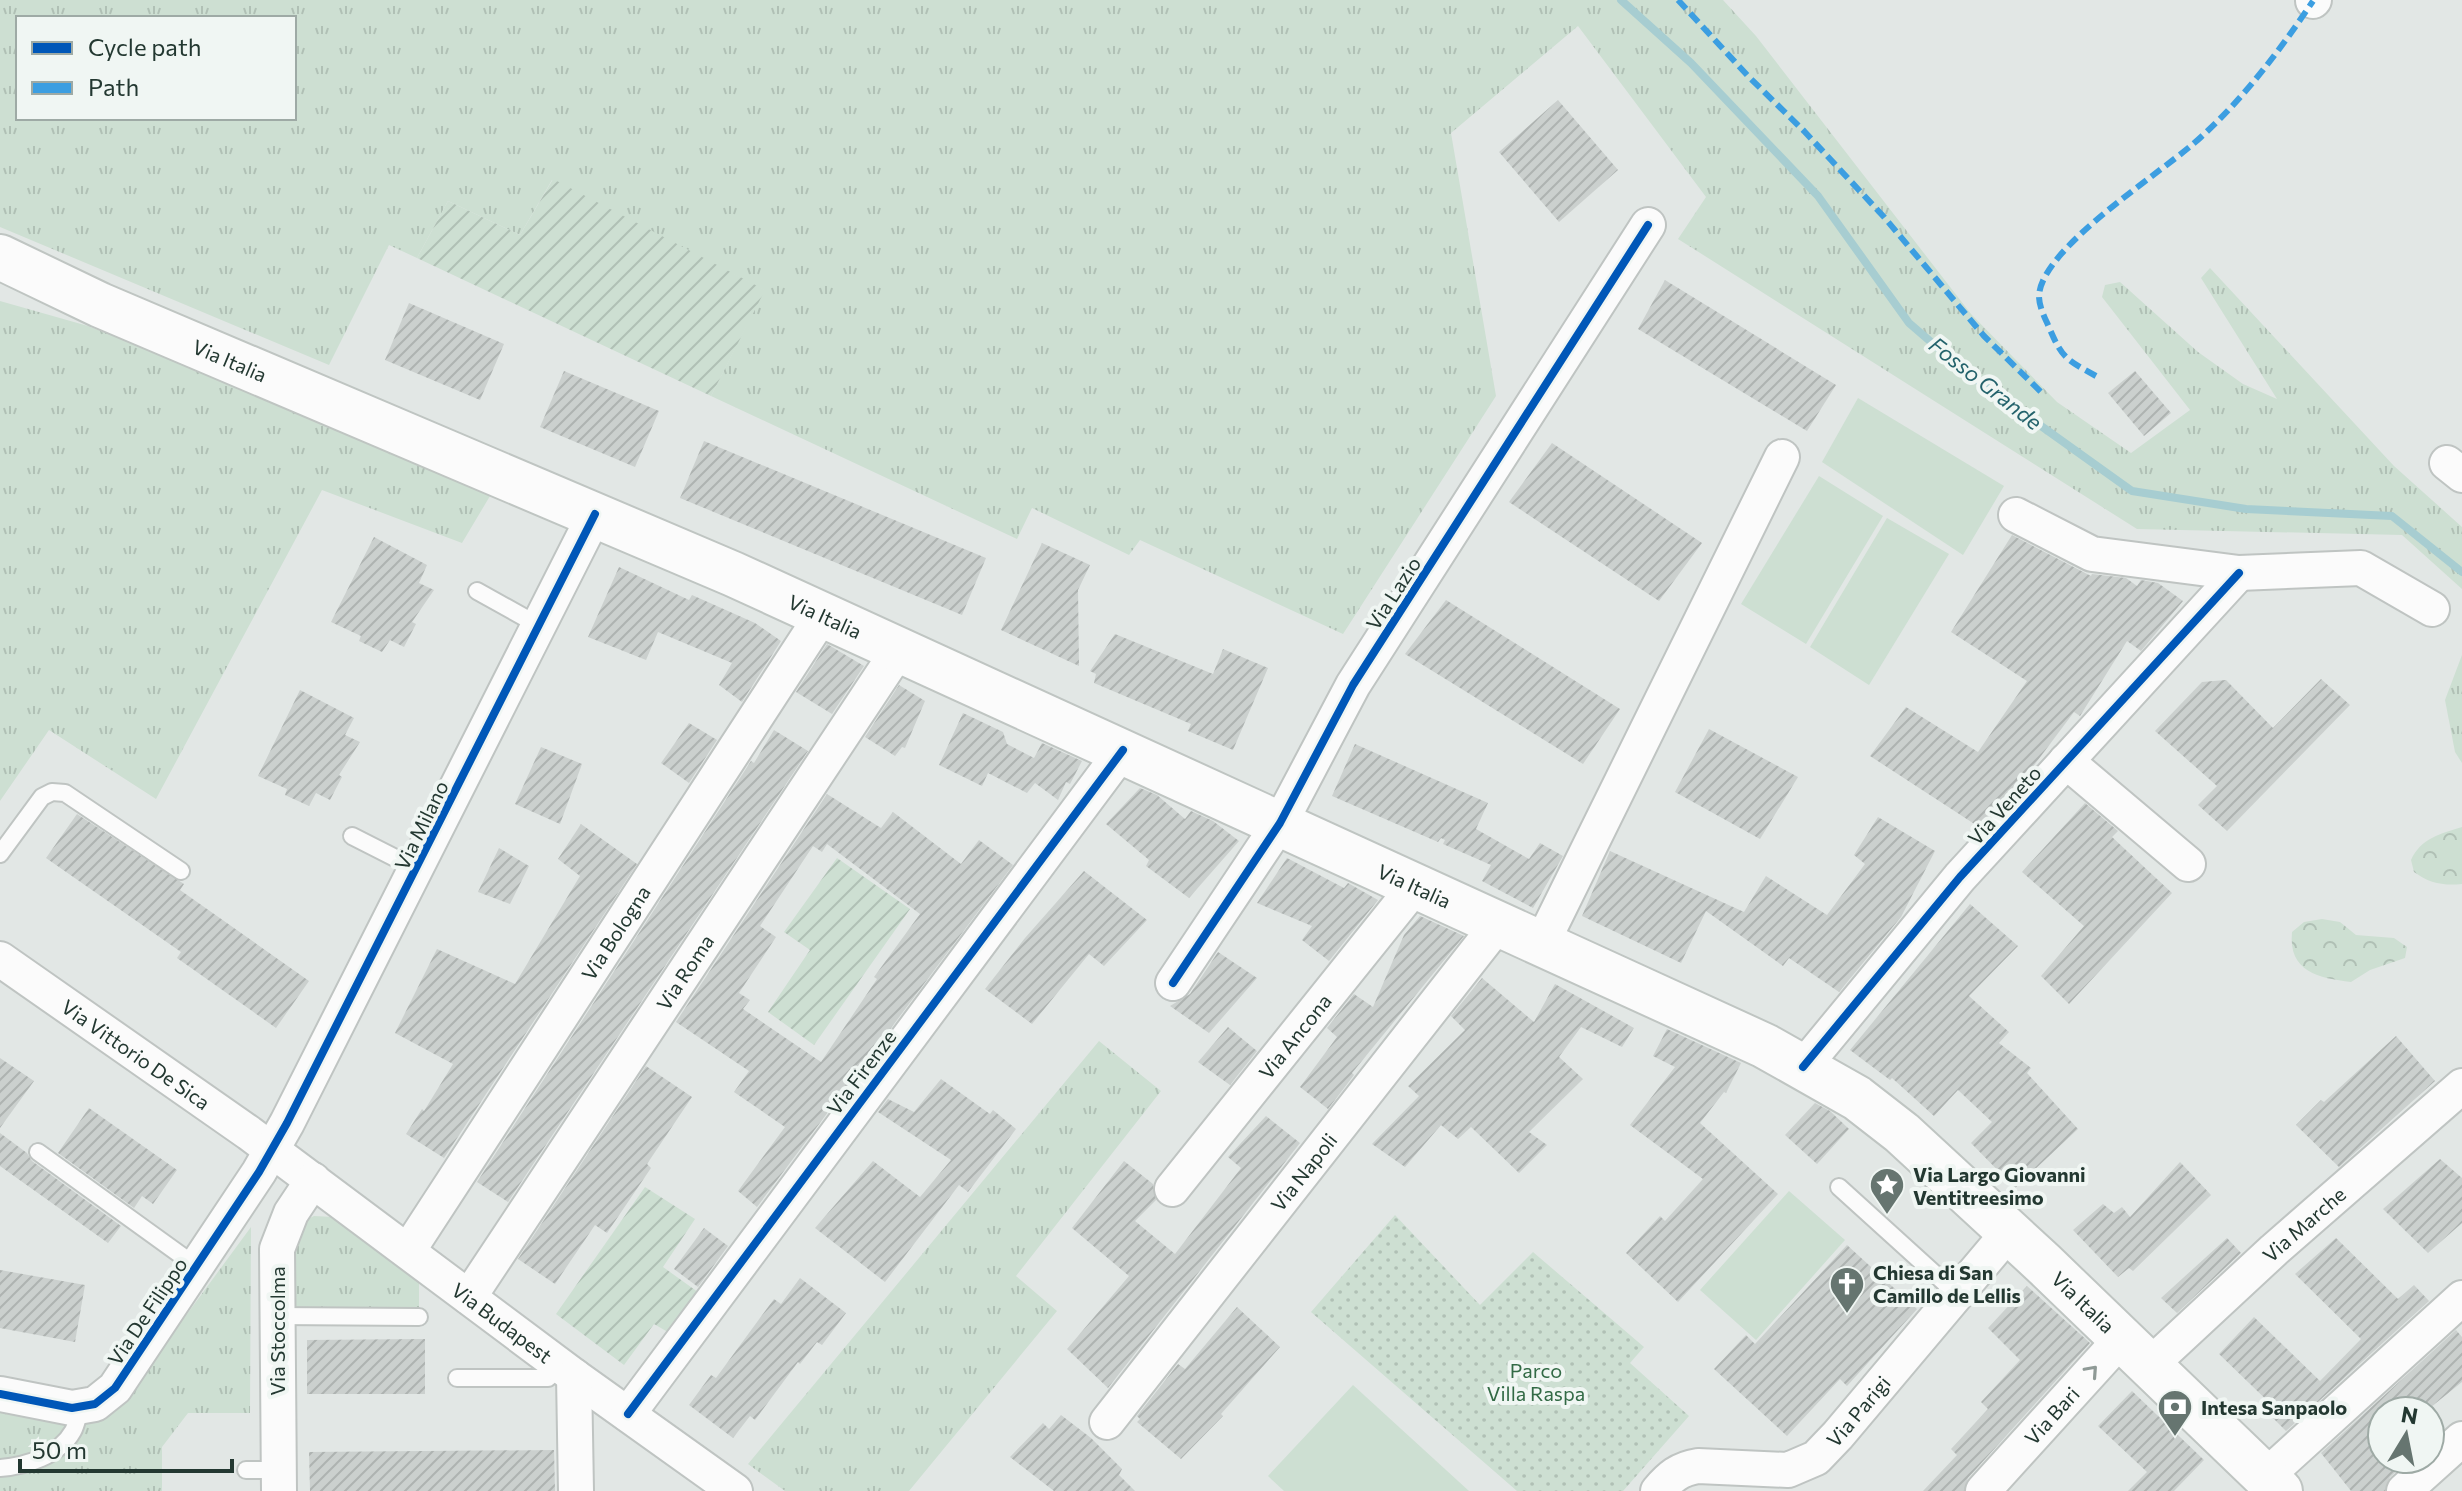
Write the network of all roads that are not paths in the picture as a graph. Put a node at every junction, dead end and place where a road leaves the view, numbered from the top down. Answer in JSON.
{"nodes":[{"id":1,"x":1648,"y":225,"type":"dead end"},
{"id":2,"x":0,"y":257,"type":"edge"},
{"id":3,"x":0,"y":286,"type":"edge"},
{"id":4,"x":100,"y":305,"type":"junction"},
{"id":5,"x":1782,"y":457,"type":"dead end"},
{"id":6,"x":595,"y":514,"type":"junction"},
{"id":7,"x":2016,"y":515,"type":"dead end"},
{"id":8,"x":2239,"y":573,"type":"junction"},
{"id":9,"x":477,"y":591,"type":"dead end"},
{"id":10,"x":2432,"y":609,"type":"dead end"},
{"id":11,"x":823,"y":614,"type":"junction"},
{"id":12,"x":538,"y":625,"type":"junction"},
{"id":13,"x":900,"y":648,"type":"junction"},
{"id":14,"x":1123,"y":750,"type":"junction"},
{"id":15,"x":2066,"y":761,"type":"junction"},
{"id":16,"x":1280,"y":823,"type":"junction"},
{"id":17,"x":352,"y":836,"type":"dead end"},
{"id":18,"x":0,"y":854,"type":"edge"},
{"id":19,"x":2188,"y":864,"type":"dead end"},
{"id":20,"x":417,"y":869,"type":"junction"},
{"id":21,"x":181,"y":871,"type":"dead end"},
{"id":22,"x":1416,"y":885,"type":"junction"},
{"id":23,"x":1499,"y":923,"type":"junction"},
{"id":24,"x":1542,"y":943,"type":"junction"},
{"id":25,"x":0,"y":959,"type":"edge"},
{"id":26,"x":1173,"y":983,"type":"dead end"},
{"id":27,"x":1803,"y":1067,"type":"junction"},
{"id":28,"x":2462,"y":1086,"type":"edge"},
{"id":29,"x":272,"y":1149,"type":"junction"},
{"id":30,"x":38,"y":1152,"type":"dead end"},
{"id":31,"x":313,"y":1180,"type":"junction"},
{"id":32,"x":1839,"y":1187,"type":"dead end"},
{"id":33,"x":1172,"y":1189,"type":"dead end"},
{"id":34,"x":2009,"y":1232,"type":"junction"},
{"id":35,"x":408,"y":1251,"type":"junction"},
{"id":36,"x":196,"y":1266,"type":"junction"},
{"id":37,"x":1957,"y":1294,"type":"junction"},
{"id":38,"x":469,"y":1297,"type":"junction"},
{"id":39,"x":2462,"y":1298,"type":"edge"},
{"id":40,"x":276,"y":1316,"type":"junction"},
{"id":41,"x":419,"y":1317,"type":"dead end"},
{"id":42,"x":2135,"y":1352,"type":"junction"},
{"id":43,"x":567,"y":1371,"type":"junction"},
{"id":44,"x":457,"y":1378,"type":"dead end"},
{"id":45,"x":0,"y":1394,"type":"edge"},
{"id":46,"x":81,"y":1406,"type":"junction"},
{"id":47,"x":628,"y":1414,"type":"junction"},
{"id":48,"x":1107,"y":1422,"type":"dead end"},
{"id":49,"x":2462,"y":1439,"type":"edge"},
{"id":50,"x":0,"y":1468,"type":"edge"},
{"id":51,"x":268,"y":1477,"type":"edge"},
{"id":52,"x":1799,"y":1480,"type":"edge"},
{"id":53,"x":2273,"y":1484,"type":"edge"},
{"id":54,"x":576,"y":1491,"type":"edge"},
{"id":55,"x":735,"y":1491,"type":"edge"},
{"id":56,"x":1658,"y":1491,"type":"edge"},
{"id":57,"x":1983,"y":1491,"type":"edge"},
{"id":58,"x":2404,"y":1491,"type":"edge"}],
"edges":[{"from":1,"to":16,"type":"street","name":"Via Lazio"},
{"from":2,"to":4,"type":"main road","name":"Via Italia"},
{"from":3,"to":4,"type":"main road","name":"Via Italia"},
{"from":4,"to":6,"type":"main road","name":"Via Italia"},
{"from":5,"to":24,"type":"street"},
{"from":6,"to":11,"type":"main road","name":"Via Italia"},
{"from":6,"to":12,"type":"street","name":"Via Milano"},
{"from":7,"to":8,"type":"street"},
{"from":8,"to":10,"type":"street"},
{"from":8,"to":15,"type":"street","name":"Via Veneto"},
{"from":9,"to":12,"type":"lane"},
{"from":11,"to":13,"type":"main road","name":"Via Italia"},
{"from":11,"to":35,"type":"street","name":"Via Bologna"},
{"from":12,"to":20,"type":"street","name":"Via Milano"},
{"from":13,"to":14,"type":"main road","name":"Via Italia"},
{"from":13,"to":38,"type":"street","name":"Via Roma"},
{"from":14,"to":16,"type":"main road","name":"Via Italia"},
{"from":14,"to":47,"type":"street","name":"Via Firenze"},
{"from":15,"to":19,"type":"street","name":"Via Veneto"},
{"from":15,"to":27,"type":"street","name":"Via Veneto"},
{"from":16,"to":22,"type":"main road","name":"Via Italia"},
{"from":16,"to":26,"type":"street","name":"Via Lazio"},
{"from":17,"to":20,"type":"lane"},
{"from":18,"to":21,"type":"lane"},
{"from":20,"to":29,"type":"street","name":"Via Milano"},
{"from":22,"to":23,"type":"main road","name":"Via Italia"},
{"from":22,"to":33,"type":"street","name":"Via Ancona"},
{"from":23,"to":24,"type":"main road","name":"Via Italia"},
{"from":23,"to":48,"type":"street","name":"Via Napoli"},
{"from":24,"to":27,"type":"main road","name":"Via Italia"},
{"from":25,"to":29,"type":"street","name":"Via Vittorio De Sica"},
{"from":27,"to":34,"type":"main road","name":"Via Italia"},
{"from":28,"to":42,"type":"street","name":"Via Marche"},
{"from":29,"to":31,"type":"street","name":"Via Budapest"},
{"from":29,"to":36,"type":"street","name":"Via De Filippo"},
{"from":30,"to":36,"type":"lane"},
{"from":31,"to":35,"type":"street","name":"Via Budapest"},
{"from":31,"to":40,"type":"street","name":"Via Stoccolma"},
{"from":32,"to":37,"type":"lane"},
{"from":34,"to":37,"type":"street","name":"Via Parigi"},
{"from":34,"to":42,"type":"main road","name":"Via Italia"},
{"from":35,"to":38,"type":"street","name":"Via Budapest"},
{"from":36,"to":46,"type":"street","name":"Via De Filippo"},
{"from":37,"to":52,"type":"street","name":"Via Parigi"},
{"from":38,"to":43,"type":"street","name":"Via Budapest"},
{"from":39,"to":53,"type":"street"},
{"from":40,"to":41,"type":"lane"},
{"from":40,"to":51,"type":"street","name":"Via Stoccolma"},
{"from":42,"to":53,"type":"main road","name":"Via Italia"},
{"from":57,"to":42,"type":"street","name":"Via Bari","one_way":true},
{"from":43,"to":44,"type":"lane"},
{"from":43,"to":47,"type":"street","name":"Via Budapest"},
{"from":43,"to":54,"type":"street"},
{"from":45,"to":46,"type":"street"},
{"from":46,"to":50,"type":"lane"},
{"from":47,"to":55,"type":"street","name":"Via Budapest"},
{"from":49,"to":58,"type":"street"},
{"from":52,"to":56,"type":"street","name":"Via Parigi"}]}
